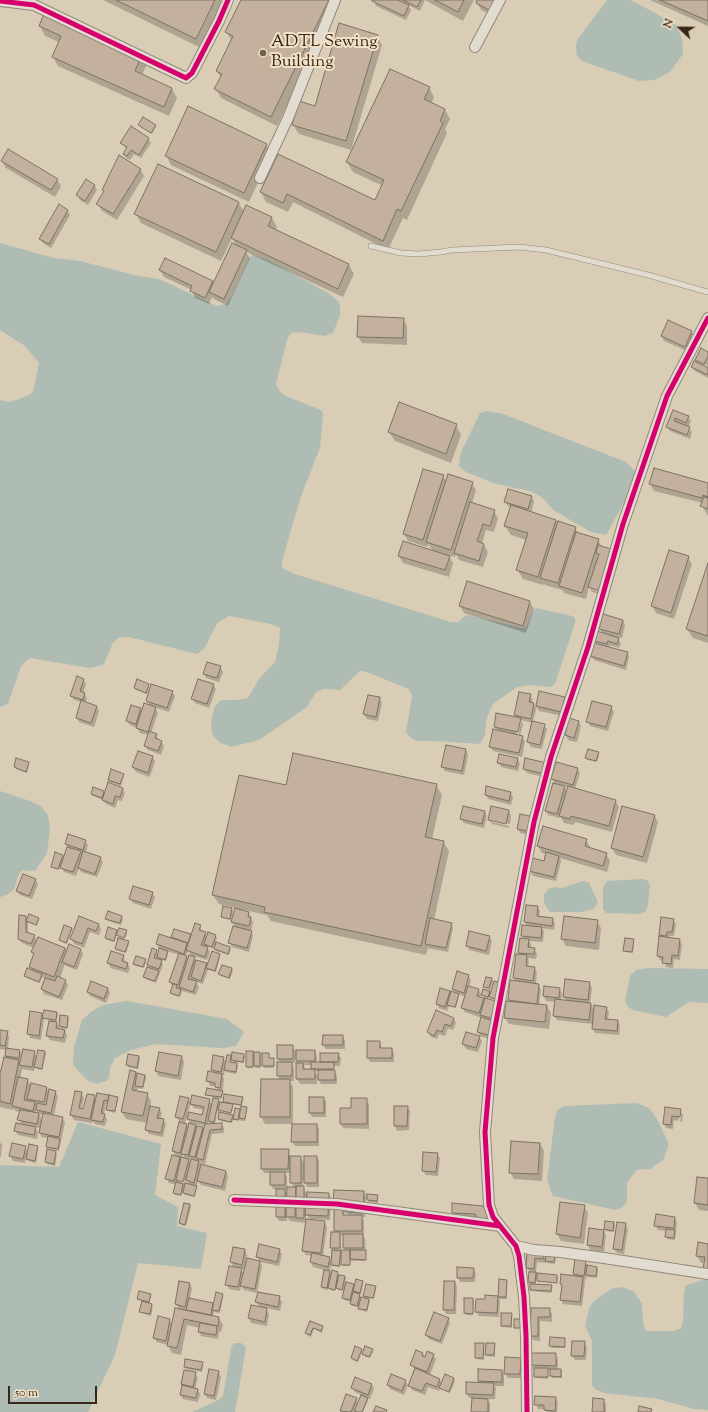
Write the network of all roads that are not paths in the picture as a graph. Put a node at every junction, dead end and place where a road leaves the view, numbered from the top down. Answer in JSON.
{"nodes":[{"id":1,"x":228,"y":0,"type":"edge"},
{"id":2,"x":335,"y":0,"type":"edge"},
{"id":3,"x":500,"y":0,"type":"edge"},
{"id":4,"x":0,"y":1,"type":"edge"},
{"id":5,"x":475,"y":47,"type":"dead end"},
{"id":6,"x":260,"y":178,"type":"dead end"},
{"id":7,"x":371,"y":246,"type":"dead end"},
{"id":8,"x":708,"y":292,"type":"edge"},
{"id":9,"x":708,"y":318,"type":"edge"},
{"id":10,"x":234,"y":1200,"type":"dead end"},
{"id":11,"x":500,"y":1226,"type":"junction"},
{"id":12,"x":516,"y":1246,"type":"junction"},
{"id":13,"x":708,"y":1274,"type":"edge"},
{"id":14,"x":526,"y":1412,"type":"edge"}],
"edges":[{"from":1,"to":4,"type":"street"},
{"from":2,"to":6,"type":"street"},
{"from":3,"to":5,"type":"street"},
{"from":7,"to":8,"type":"lane"},
{"from":9,"to":11,"type":"street"},
{"from":10,"to":11,"type":"street"},
{"from":11,"to":12,"type":"street"},
{"from":12,"to":13,"type":"street"},
{"from":12,"to":14,"type":"street"}]}
